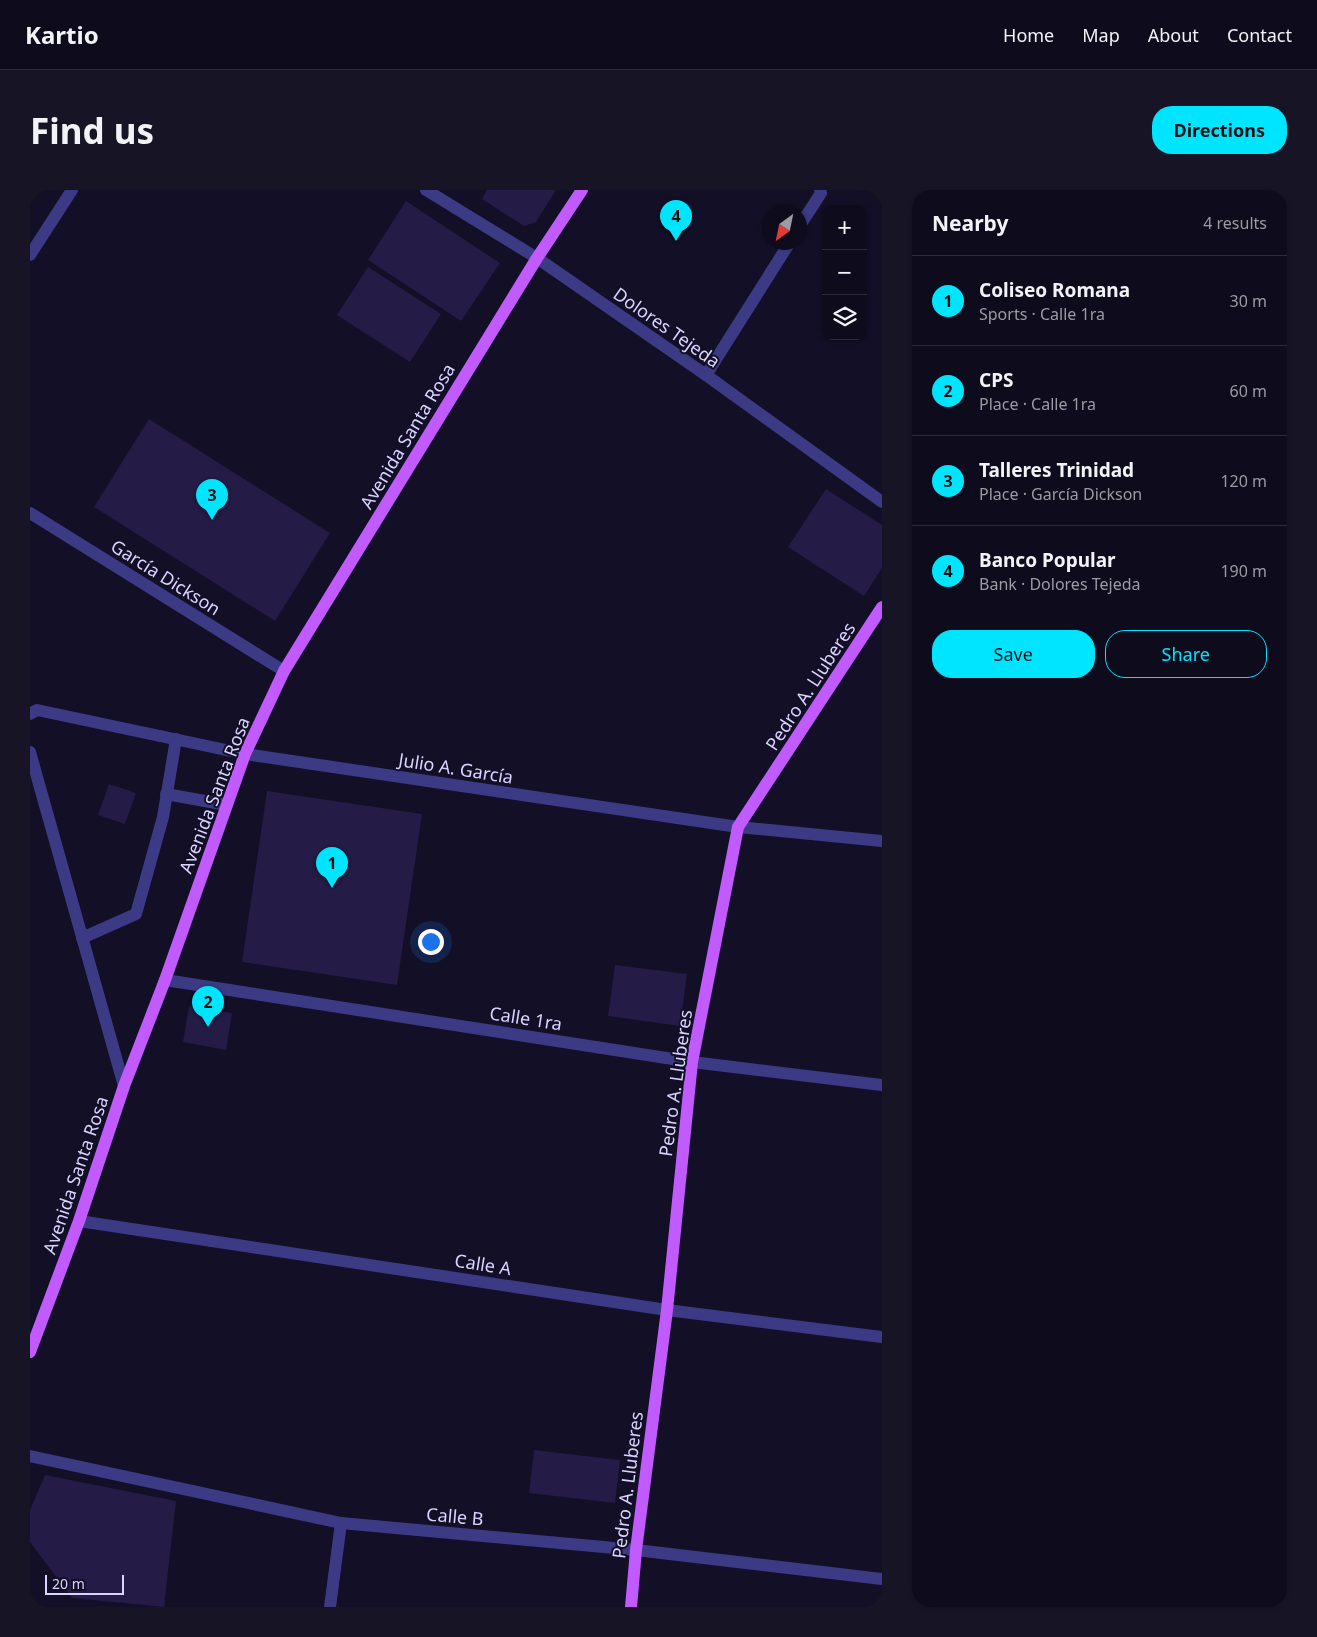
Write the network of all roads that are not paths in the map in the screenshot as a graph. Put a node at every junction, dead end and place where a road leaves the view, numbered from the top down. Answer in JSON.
{"nodes":[{"id":1,"x":72,"y":190,"type":"edge"},
{"id":2,"x":426,"y":190,"type":"edge"},
{"id":3,"x":582,"y":190,"type":"edge"},
{"id":4,"x":820,"y":190,"type":"edge"},
{"id":5,"x":807,"y":216,"type":"edge"},
{"id":6,"x":785,"y":250,"type":"edge"},
{"id":7,"x":30,"y":255,"type":"edge"},
{"id":8,"x":537,"y":258,"type":"junction"},
{"id":9,"x":706,"y":375,"type":"junction"},
{"id":10,"x":882,"y":502,"type":"edge"},
{"id":11,"x":30,"y":513,"type":"edge"},
{"id":12,"x":882,"y":607,"type":"edge"},
{"id":13,"x":284,"y":671,"type":"junction"},
{"id":14,"x":30,"y":714,"type":"edge"},
{"id":15,"x":176,"y":739,"type":"junction"},
{"id":16,"x":30,"y":752,"type":"edge"},
{"id":17,"x":245,"y":754,"type":"junction"},
{"id":18,"x":166,"y":794,"type":"junction"},
{"id":19,"x":227,"y":805,"type":"junction"},
{"id":20,"x":738,"y":828,"type":"junction"},
{"id":21,"x":882,"y":841,"type":"edge"},
{"id":22,"x":82,"y":938,"type":"junction"},
{"id":23,"x":165,"y":980,"type":"junction"},
{"id":24,"x":692,"y":1062,"type":"junction"},
{"id":25,"x":882,"y":1085,"type":"edge"},
{"id":26,"x":124,"y":1086,"type":"junction"},
{"id":27,"x":79,"y":1221,"type":"junction"},
{"id":28,"x":667,"y":1310,"type":"junction"},
{"id":29,"x":882,"y":1337,"type":"edge"},
{"id":30,"x":30,"y":1352,"type":"edge"},
{"id":31,"x":30,"y":1456,"type":"edge"},
{"id":32,"x":341,"y":1523,"type":"junction"},
{"id":33,"x":636,"y":1550,"type":"junction"},
{"id":34,"x":882,"y":1579,"type":"edge"},
{"id":35,"x":330,"y":1607,"type":"edge"},
{"id":36,"x":631,"y":1607,"type":"edge"}],
"edges":[{"from":1,"to":7,"type":"street"},
{"from":2,"to":8,"type":"street","name":"Dolores Tejeda"},
{"from":3,"to":8,"type":"main road","name":"Avenida Santa Rosa"},
{"from":4,"to":5,"type":"street"},
{"from":6,"to":9,"type":"street"},
{"from":8,"to":9,"type":"street","name":"Dolores Tejeda"},
{"from":8,"to":13,"type":"main road","name":"Avenida Santa Rosa"},
{"from":9,"to":10,"type":"street","name":"Dolores Tejeda"},
{"from":11,"to":13,"type":"street","name":"García Dickson"},
{"from":12,"to":20,"type":"main road","name":"Pedro A. Lluberes"},
{"from":13,"to":17,"type":"main road","name":"Avenida Santa Rosa"},
{"from":14,"to":15,"type":"street","name":"Julio A. García"},
{"from":15,"to":17,"type":"street","name":"Julio A. García"},
{"from":15,"to":18,"type":"street"},
{"from":16,"to":22,"type":"street"},
{"from":17,"to":19,"type":"main road","name":"Avenida Santa Rosa"},
{"from":17,"to":20,"type":"street","name":"Julio A. García"},
{"from":18,"to":19,"type":"street"},
{"from":18,"to":22,"type":"street"},
{"from":19,"to":23,"type":"main road","name":"Avenida Santa Rosa"},
{"from":20,"to":21,"type":"street","name":"Julio A. García"},
{"from":20,"to":24,"type":"main road","name":"Pedro A. Lluberes"},
{"from":22,"to":26,"type":"street"},
{"from":23,"to":24,"type":"street","name":"Calle 1ra"},
{"from":23,"to":26,"type":"main road","name":"Avenida Santa Rosa"},
{"from":24,"to":25,"type":"street","name":"Calle 1ra"},
{"from":24,"to":28,"type":"main road","name":"Pedro A. Lluberes"},
{"from":26,"to":27,"type":"main road","name":"Avenida Santa Rosa"},
{"from":27,"to":28,"type":"street","name":"Calle A"},
{"from":27,"to":30,"type":"main road","name":"Avenida Santa Rosa"},
{"from":28,"to":29,"type":"street","name":"Calle A"},
{"from":28,"to":33,"type":"main road","name":"Pedro A. Lluberes"},
{"from":31,"to":32,"type":"street","name":"Calle B"},
{"from":32,"to":33,"type":"street","name":"Calle B"},
{"from":32,"to":35,"type":"street"},
{"from":33,"to":34,"type":"street","name":"Calle B"},
{"from":33,"to":36,"type":"main road","name":"Pedro A. Lluberes"}]}
